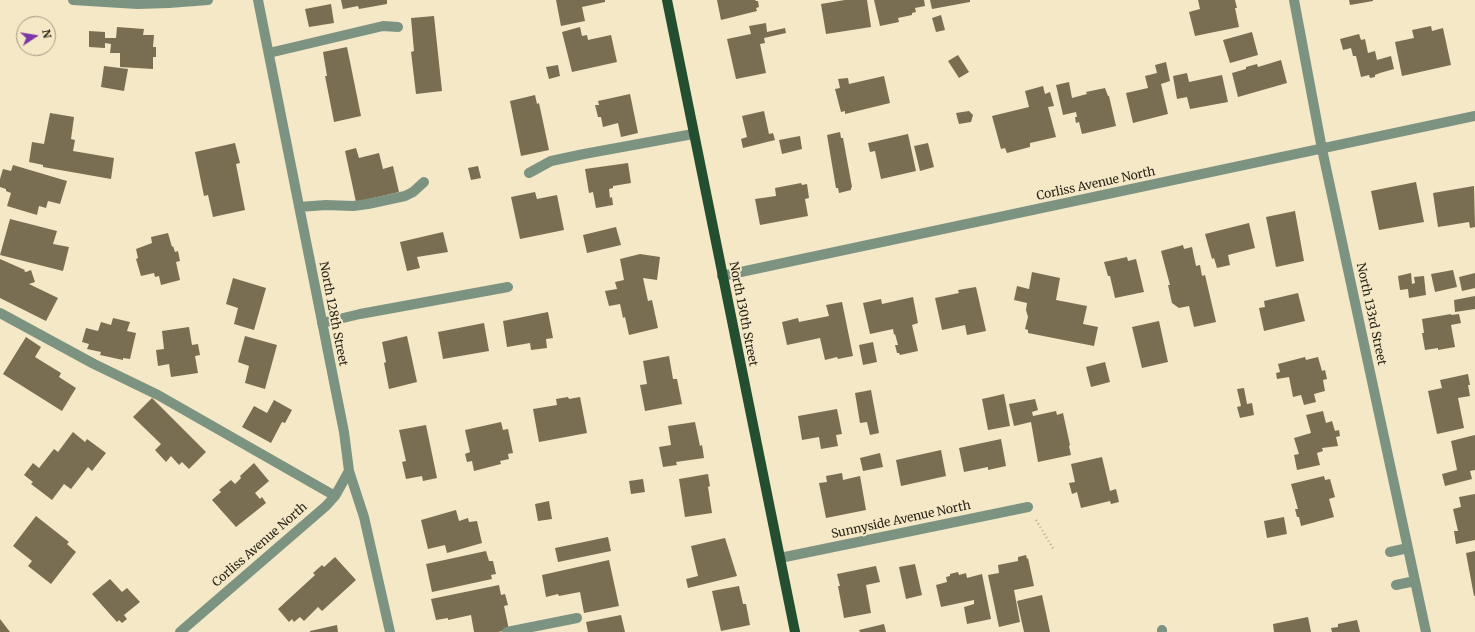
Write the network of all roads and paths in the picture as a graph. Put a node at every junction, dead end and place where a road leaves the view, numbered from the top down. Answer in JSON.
{"nodes":[{"id":1,"x":73,"y":0,"type":"edge"},
{"id":2,"x":208,"y":0,"type":"edge"},
{"id":3,"x":258,"y":0,"type":"edge"},
{"id":4,"x":667,"y":0,"type":"edge"},
{"id":5,"x":1294,"y":0,"type":"edge"},
{"id":6,"x":398,"y":27,"type":"dead end"},
{"id":7,"x":269,"y":53,"type":"junction"},
{"id":8,"x":1475,"y":116,"type":"edge"},
{"id":9,"x":694,"y":134,"type":"junction"},
{"id":10,"x":1322,"y":149,"type":"junction"},
{"id":11,"x":529,"y":173,"type":"dead end"},
{"id":12,"x":424,"y":182,"type":"dead end"},
{"id":13,"x":299,"y":207,"type":"junction"},
{"id":14,"x":722,"y":276,"type":"junction"},
{"id":15,"x":508,"y":288,"type":"dead end"},
{"id":16,"x":0,"y":313,"type":"edge"},
{"id":17,"x":322,"y":323,"type":"junction"},
{"id":18,"x":349,"y":471,"type":"junction"},
{"id":19,"x":335,"y":496,"type":"junction"},
{"id":20,"x":1028,"y":507,"type":"joint"},
{"id":21,"x":1408,"y":548,"type":"junction"},
{"id":22,"x":1054,"y":550,"type":"dead end"},
{"id":23,"x":1390,"y":552,"type":"dead end"},
{"id":24,"x":780,"y":558,"type":"junction"},
{"id":25,"x":1415,"y":581,"type":"junction"},
{"id":26,"x":1396,"y":585,"type":"dead end"},
{"id":27,"x":577,"y":618,"type":"dead end"},
{"id":28,"x":180,"y":632,"type":"edge"},
{"id":29,"x":390,"y":632,"type":"edge"},
{"id":30,"x":507,"y":632,"type":"edge"},
{"id":31,"x":795,"y":632,"type":"edge"},
{"id":32,"x":1426,"y":632,"type":"edge"}],
"edges":[{"from":1,"to":2,"type":"street"},
{"from":3,"to":7,"type":"street","name":"North 128th Street"},
{"from":4,"to":9,"type":"main road","name":"North 130th Street"},
{"from":5,"to":10,"type":"street","name":"North 133rd Street"},
{"from":6,"to":7,"type":"street"},
{"from":7,"to":13,"type":"street","name":"North 128th Street"},
{"from":8,"to":10,"type":"street","name":"Corliss Avenue North"},
{"from":9,"to":11,"type":"street"},
{"from":9,"to":14,"type":"main road","name":"North 130th Street"},
{"from":10,"to":14,"type":"street","name":"Corliss Avenue North"},
{"from":10,"to":21,"type":"street","name":"North 133rd Street"},
{"from":12,"to":13,"type":"street"},
{"from":13,"to":17,"type":"street","name":"North 128th Street"},
{"from":14,"to":24,"type":"main road","name":"North 130th Street"},
{"from":15,"to":17,"type":"street"},
{"from":16,"to":19,"type":"street"},
{"from":17,"to":18,"type":"street","name":"North 128th Street"},
{"from":18,"to":19,"type":"street","name":"Corliss Avenue North"},
{"from":18,"to":29,"type":"street","name":"North 128th Street"},
{"from":19,"to":28,"type":"street","name":"Corliss Avenue North"},
{"from":20,"to":22,"type":"path"},
{"from":20,"to":24,"type":"street","name":"Sunnyside Avenue North"},
{"from":21,"to":23,"type":"street"},
{"from":21,"to":25,"type":"street","name":"North 133rd Street"},
{"from":24,"to":31,"type":"main road","name":"North 130th Street"},
{"from":25,"to":26,"type":"street"},
{"from":25,"to":32,"type":"street","name":"North 133rd Street"},
{"from":27,"to":30,"type":"street"}]}
